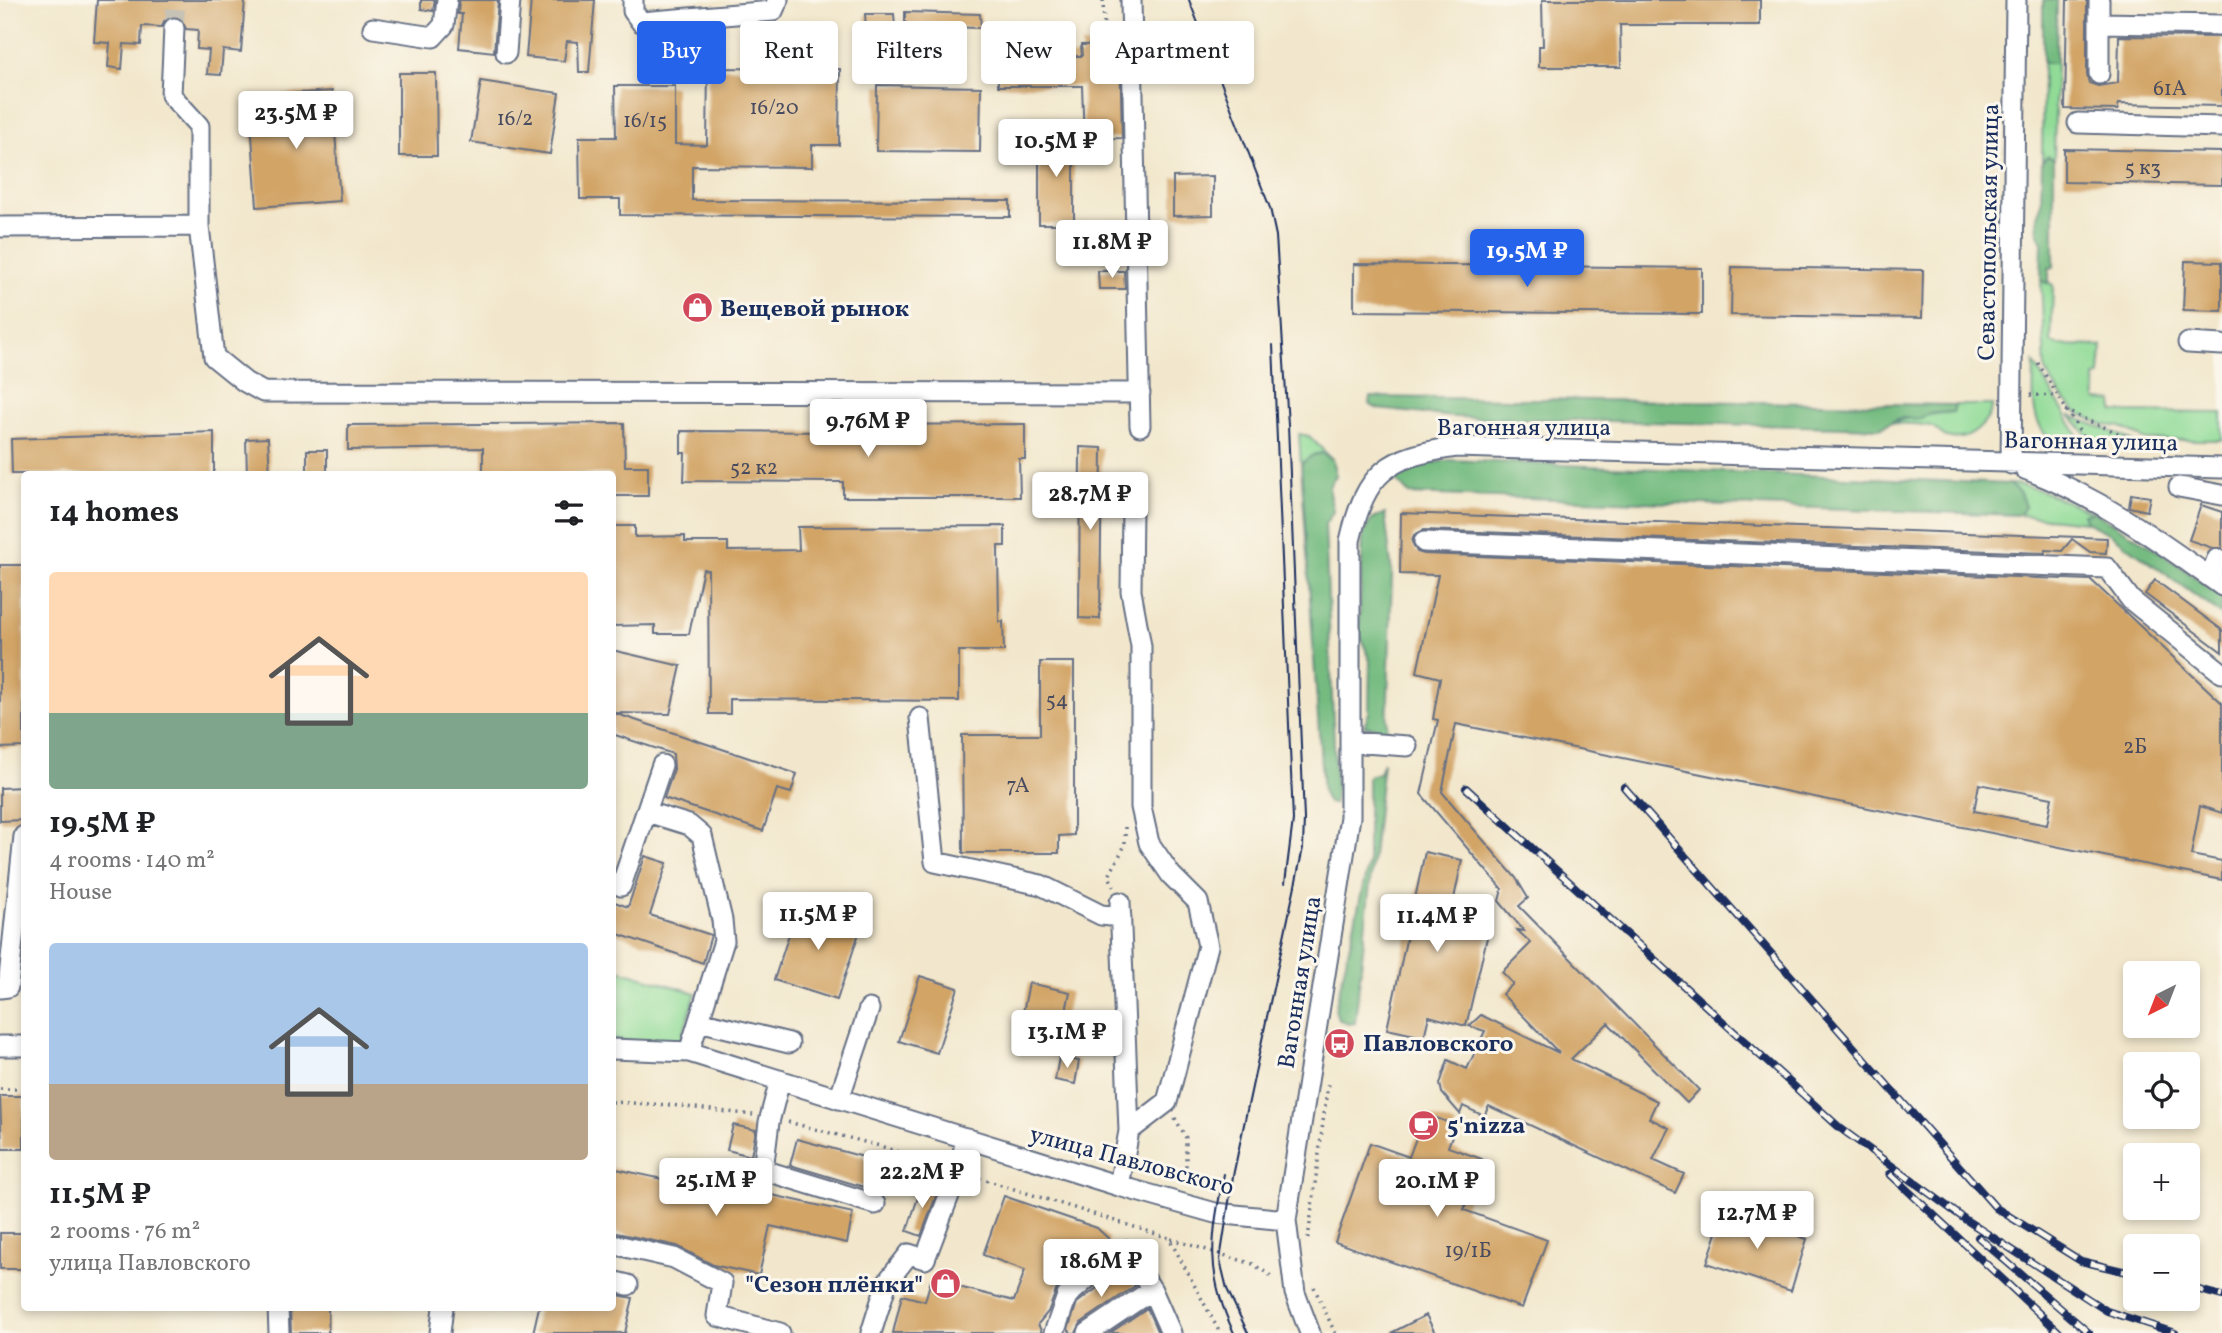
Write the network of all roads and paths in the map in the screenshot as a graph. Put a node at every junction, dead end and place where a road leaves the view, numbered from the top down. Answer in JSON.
{"nodes":[{"id":1,"x":447,"y":0,"type":"edge"},
{"id":2,"x":510,"y":0,"type":"edge"},
{"id":3,"x":633,"y":0,"type":"edge"},
{"id":4,"x":778,"y":0,"type":"edge"},
{"id":5,"x":1103,"y":0,"type":"edge"},
{"id":6,"x":1131,"y":0,"type":"edge"},
{"id":7,"x":2016,"y":0,"type":"edge"},
{"id":8,"x":2099,"y":0,"type":"edge"},
{"id":9,"x":1104,"y":21,"type":"edge"},
{"id":10,"x":1132,"y":21,"type":"edge"},
{"id":11,"x":2099,"y":23,"type":"junction"},
{"id":12,"x":2222,"y":25,"type":"edge"},
{"id":13,"x":174,"y":28,"type":"tunnel mouth"},
{"id":14,"x":373,"y":28,"type":"dead end"},
{"id":15,"x":506,"y":53,"type":"dead end"},
{"id":16,"x":2098,"y":74,"type":"dead end"},
{"id":17,"x":1133,"y":84,"type":"edge"},
{"id":18,"x":2077,"y":123,"type":"dead end"},
{"id":19,"x":2222,"y":128,"type":"edge"},
{"id":20,"x":199,"y":226,"type":"junction"},
{"id":21,"x":0,"y":227,"type":"edge"},
{"id":22,"x":2188,"y":343,"type":"dead end"},
{"id":23,"x":2222,"y":345,"type":"edge"},
{"id":24,"x":2038,"y":363,"type":"dead end"},
{"id":25,"x":1140,"y":393,"type":"junction"},
{"id":26,"x":2030,"y":396,"type":"dead end"},
{"id":27,"x":2056,"y":396,"type":"junction"},
{"id":28,"x":2064,"y":410,"type":"junction"},
{"id":29,"x":1140,"y":426,"type":"dead end"},
{"id":30,"x":2085,"y":442,"type":"dead end"},
{"id":31,"x":2147,"y":448,"type":"dead end"},
{"id":32,"x":2011,"y":464,"type":"junction"},
{"id":33,"x":2222,"y":468,"type":"edge"},
{"id":34,"x":2179,"y":486,"type":"dead end"},
{"id":35,"x":2222,"y":495,"type":"edge"},
{"id":36,"x":1132,"y":507,"type":"dead end"},
{"id":37,"x":1424,"y":542,"type":"dead end"},
{"id":38,"x":2217,"y":574,"type":"edge"},
{"id":39,"x":2222,"y":673,"type":"edge"},
{"id":40,"x":920,"y":718,"type":"dead end"},
{"id":41,"x":1350,"y":742,"type":"junction"},
{"id":42,"x":1407,"y":746,"type":"dead end"},
{"id":43,"x":662,"y":765,"type":"dead end"},
{"id":44,"x":647,"y":812,"type":"junction"},
{"id":45,"x":21,"y":864,"type":"edge"},
{"id":46,"x":621,"y":886,"type":"dead end"},
{"id":47,"x":0,"y":988,"type":"edge"},
{"id":48,"x":869,"y":1009,"type":"dead end"},
{"id":49,"x":699,"y":1021,"type":"junction"},
{"id":50,"x":789,"y":1043,"type":"dead end"},
{"id":51,"x":0,"y":1046,"type":"edge"},
{"id":52,"x":21,"y":1046,"type":"edge"},
{"id":53,"x":616,"y":1049,"type":"edge"},
{"id":54,"x":689,"y":1052,"type":"junction"},
{"id":55,"x":779,"y":1080,"type":"junction"},
{"id":56,"x":1328,"y":1082,"type":"dead end"},
{"id":57,"x":0,"y":1089,"type":"edge"},
{"id":58,"x":21,"y":1089,"type":"edge"},
{"id":59,"x":839,"y":1099,"type":"junction"},
{"id":60,"x":616,"y":1102,"type":"edge"},
{"id":61,"x":1167,"y":1102,"type":"junction"},
{"id":62,"x":770,"y":1118,"type":"junction"},
{"id":63,"x":1129,"y":1131,"type":"junction"},
{"id":64,"x":967,"y":1138,"type":"junction"},
{"id":65,"x":957,"y":1171,"type":"junction"},
{"id":66,"x":1186,"y":1173,"type":"dead end"},
{"id":67,"x":1119,"y":1186,"type":"junction"},
{"id":68,"x":875,"y":1204,"type":"dead end"},
{"id":69,"x":1286,"y":1220,"type":"junction"},
{"id":70,"x":1169,"y":1238,"type":"junction"},
{"id":71,"x":1308,"y":1244,"type":"dead end"},
{"id":72,"x":616,"y":1245,"type":"edge"},
{"id":73,"x":1309,"y":1276,"type":"dead end"},
{"id":74,"x":1278,"y":1281,"type":"dead end"},
{"id":75,"x":1152,"y":1290,"type":"junction"},
{"id":76,"x":278,"y":1311,"type":"edge"},
{"id":77,"x":443,"y":1311,"type":"edge"},
{"id":78,"x":279,"y":1333,"type":"edge"},
{"id":79,"x":440,"y":1333,"type":"edge"},
{"id":80,"x":780,"y":1333,"type":"edge"},
{"id":81,"x":871,"y":1333,"type":"edge"},
{"id":82,"x":1054,"y":1333,"type":"edge"},
{"id":83,"x":1088,"y":1333,"type":"edge"},
{"id":84,"x":1171,"y":1333,"type":"edge"},
{"id":85,"x":1220,"y":1333,"type":"edge"},
{"id":86,"x":1310,"y":1333,"type":"edge"},
{"id":87,"x":1335,"y":1333,"type":"edge"}],
"edges":[{"from":1,"to":14,"type":"street"},
{"from":2,"to":15,"type":"street"},
{"from":3,"to":4,"type":"street"},
{"from":5,"to":9,"type":"path"},
{"from":6,"to":10,"type":"street"},
{"from":7,"to":32,"type":"street","name":"Севастопольская улица"},
{"from":8,"to":11,"type":"street"},
{"from":11,"to":12,"type":"street"},
{"from":11,"to":16,"type":"street"},
{"from":13,"to":20,"type":"street"},
{"from":17,"to":25,"type":"street"},
{"from":18,"to":19,"type":"street"},
{"from":20,"to":21,"type":"street"},
{"from":20,"to":25,"type":"street"},
{"from":22,"to":23,"type":"street"},
{"from":24,"to":27,"type":"path"},
{"from":25,"to":29,"type":"street"},
{"from":26,"to":27,"type":"path"},
{"from":27,"to":28,"type":"path"},
{"from":28,"to":30,"type":"path"},
{"from":28,"to":31,"type":"path"},
{"from":32,"to":33,"type":"street","name":"Вагонная улица"},
{"from":32,"to":38,"type":"street"},
{"from":32,"to":41,"type":"street","name":"Вагонная улица"},
{"from":34,"to":35,"type":"street"},
{"from":36,"to":61,"type":"street"},
{"from":37,"to":39,"type":"street"},
{"from":40,"to":63,"type":"street"},
{"from":41,"to":42,"type":"street"},
{"from":41,"to":69,"type":"street","name":"Вагонная улица"},
{"from":43,"to":44,"type":"street"},
{"from":44,"to":46,"type":"street"},
{"from":44,"to":49,"type":"street"},
{"from":45,"to":47,"type":"street"},
{"from":48,"to":59,"type":"street"},
{"from":49,"to":50,"type":"street"},
{"from":49,"to":54,"type":"street"},
{"from":51,"to":52,"type":"street"},
{"from":53,"to":54,"type":"street","name":"улица Павловского"},
{"from":54,"to":55,"type":"street","name":"улица Павловского"},
{"from":55,"to":59,"type":"street","name":"улица Павловского"},
{"from":55,"to":62,"type":"street"},
{"from":56,"to":71,"type":"path"},
{"from":57,"to":58,"type":"path"},
{"from":59,"to":64,"type":"street","name":"улица Павловского"},
{"from":60,"to":62,"type":"path"},
{"from":61,"to":63,"type":"street"},
{"from":61,"to":66,"type":"path"},
{"from":62,"to":65,"type":"path"},
{"from":62,"to":68,"type":"street"},
{"from":63,"to":67,"type":"street"},
{"from":64,"to":65,"type":"street"},
{"from":64,"to":67,"type":"street","name":"улица Павловского"},
{"from":65,"to":70,"type":"path"},
{"from":65,"to":81,"type":"street"},
{"from":67,"to":69,"type":"street","name":"улица Павловского"},
{"from":69,"to":86,"type":"street"},
{"from":70,"to":74,"type":"path"},
{"from":70,"to":85,"type":"path"},
{"from":72,"to":80,"type":"street"},
{"from":73,"to":87,"type":"path"},
{"from":75,"to":82,"type":"street"},
{"from":75,"to":83,"type":"street"},
{"from":75,"to":84,"type":"street"},
{"from":76,"to":78,"type":"street"},
{"from":77,"to":79,"type":"street"}]}
